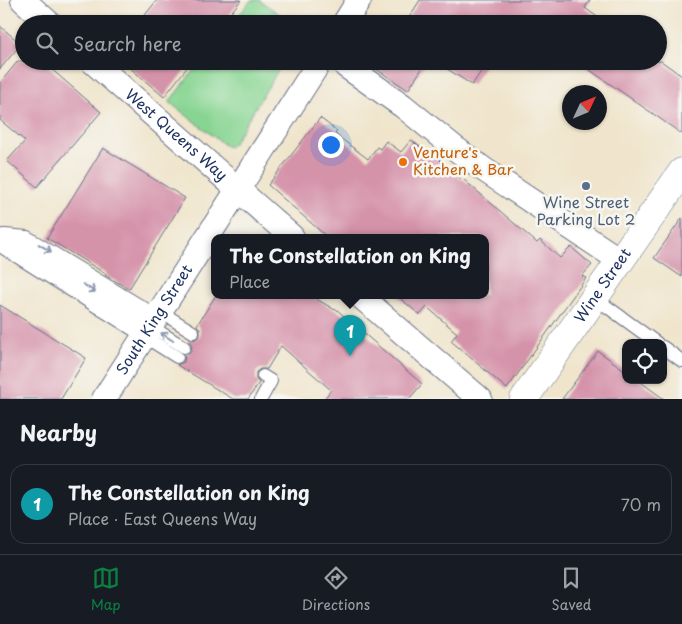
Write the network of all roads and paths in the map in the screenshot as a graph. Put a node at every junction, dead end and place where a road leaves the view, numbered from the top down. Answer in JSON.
{"nodes":[{"id":1,"x":23,"y":0,"type":"edge"},
{"id":2,"x":359,"y":0,"type":"edge"},
{"id":3,"x":40,"y":15,"type":"edge"},
{"id":4,"x":350,"y":15,"type":"edge"},
{"id":5,"x":102,"y":70,"type":"edge"},
{"id":6,"x":314,"y":70,"type":"edge"},
{"id":7,"x":352,"y":70,"type":"edge"},
{"id":8,"x":682,"y":172,"type":"edge"},
{"id":9,"x":238,"y":190,"type":"junction"},
{"id":10,"x":289,"y":234,"type":"edge"},
{"id":11,"x":1,"y":238,"type":"edge"},
{"id":12,"x":621,"y":261,"type":"junction"},
{"id":13,"x":595,"y":298,"type":"junction"},
{"id":14,"x":364,"y":299,"type":"edge"},
{"id":15,"x":152,"y":322,"type":"junction"},
{"id":16,"x":193,"y":332,"type":"dead end"},
{"id":17,"x":651,"y":339,"type":"edge"},
{"id":18,"x":667,"y":350,"type":"edge"},
{"id":19,"x":180,"y":352,"type":"dead end"},
{"id":20,"x":682,"y":361,"type":"edge"},
{"id":21,"x":262,"y":376,"type":"dead end"},
{"id":22,"x":259,"y":396,"type":"edge"},
{"id":23,"x":104,"y":399,"type":"edge"},
{"id":24,"x":480,"y":399,"type":"edge"},
{"id":25,"x":524,"y":399,"type":"edge"}],
"edges":[{"from":1,"to":3,"type":"street"},
{"from":2,"to":4,"type":"street"},
{"from":5,"to":9,"type":"street","name":"West Queens Way"},
{"from":6,"to":9,"type":"street","name":"South King Street"},
{"from":7,"to":12,"type":"street"},
{"from":8,"to":12,"type":"street","name":"Wine Street"},
{"from":9,"to":10,"type":"street","name":"West Queens Way"},
{"from":9,"to":15,"type":"street","name":"South King Street"},
{"from":11,"to":15,"type":"lane","one_way":true},
{"from":11,"to":15,"type":"lane","one_way":true},
{"from":12,"to":13,"type":"street","name":"Wine Street"},
{"from":13,"to":17,"type":"lane"},
{"from":13,"to":25,"type":"street","name":"Wine Street"},
{"from":14,"to":24,"type":"street"},
{"from":15,"to":16,"type":"lane"},
{"from":19,"to":15,"type":"lane","one_way":true},
{"from":15,"to":23,"type":"street","name":"South King Street"},
{"from":18,"to":20,"type":"lane"},
{"from":21,"to":22,"type":"lane"}]}
